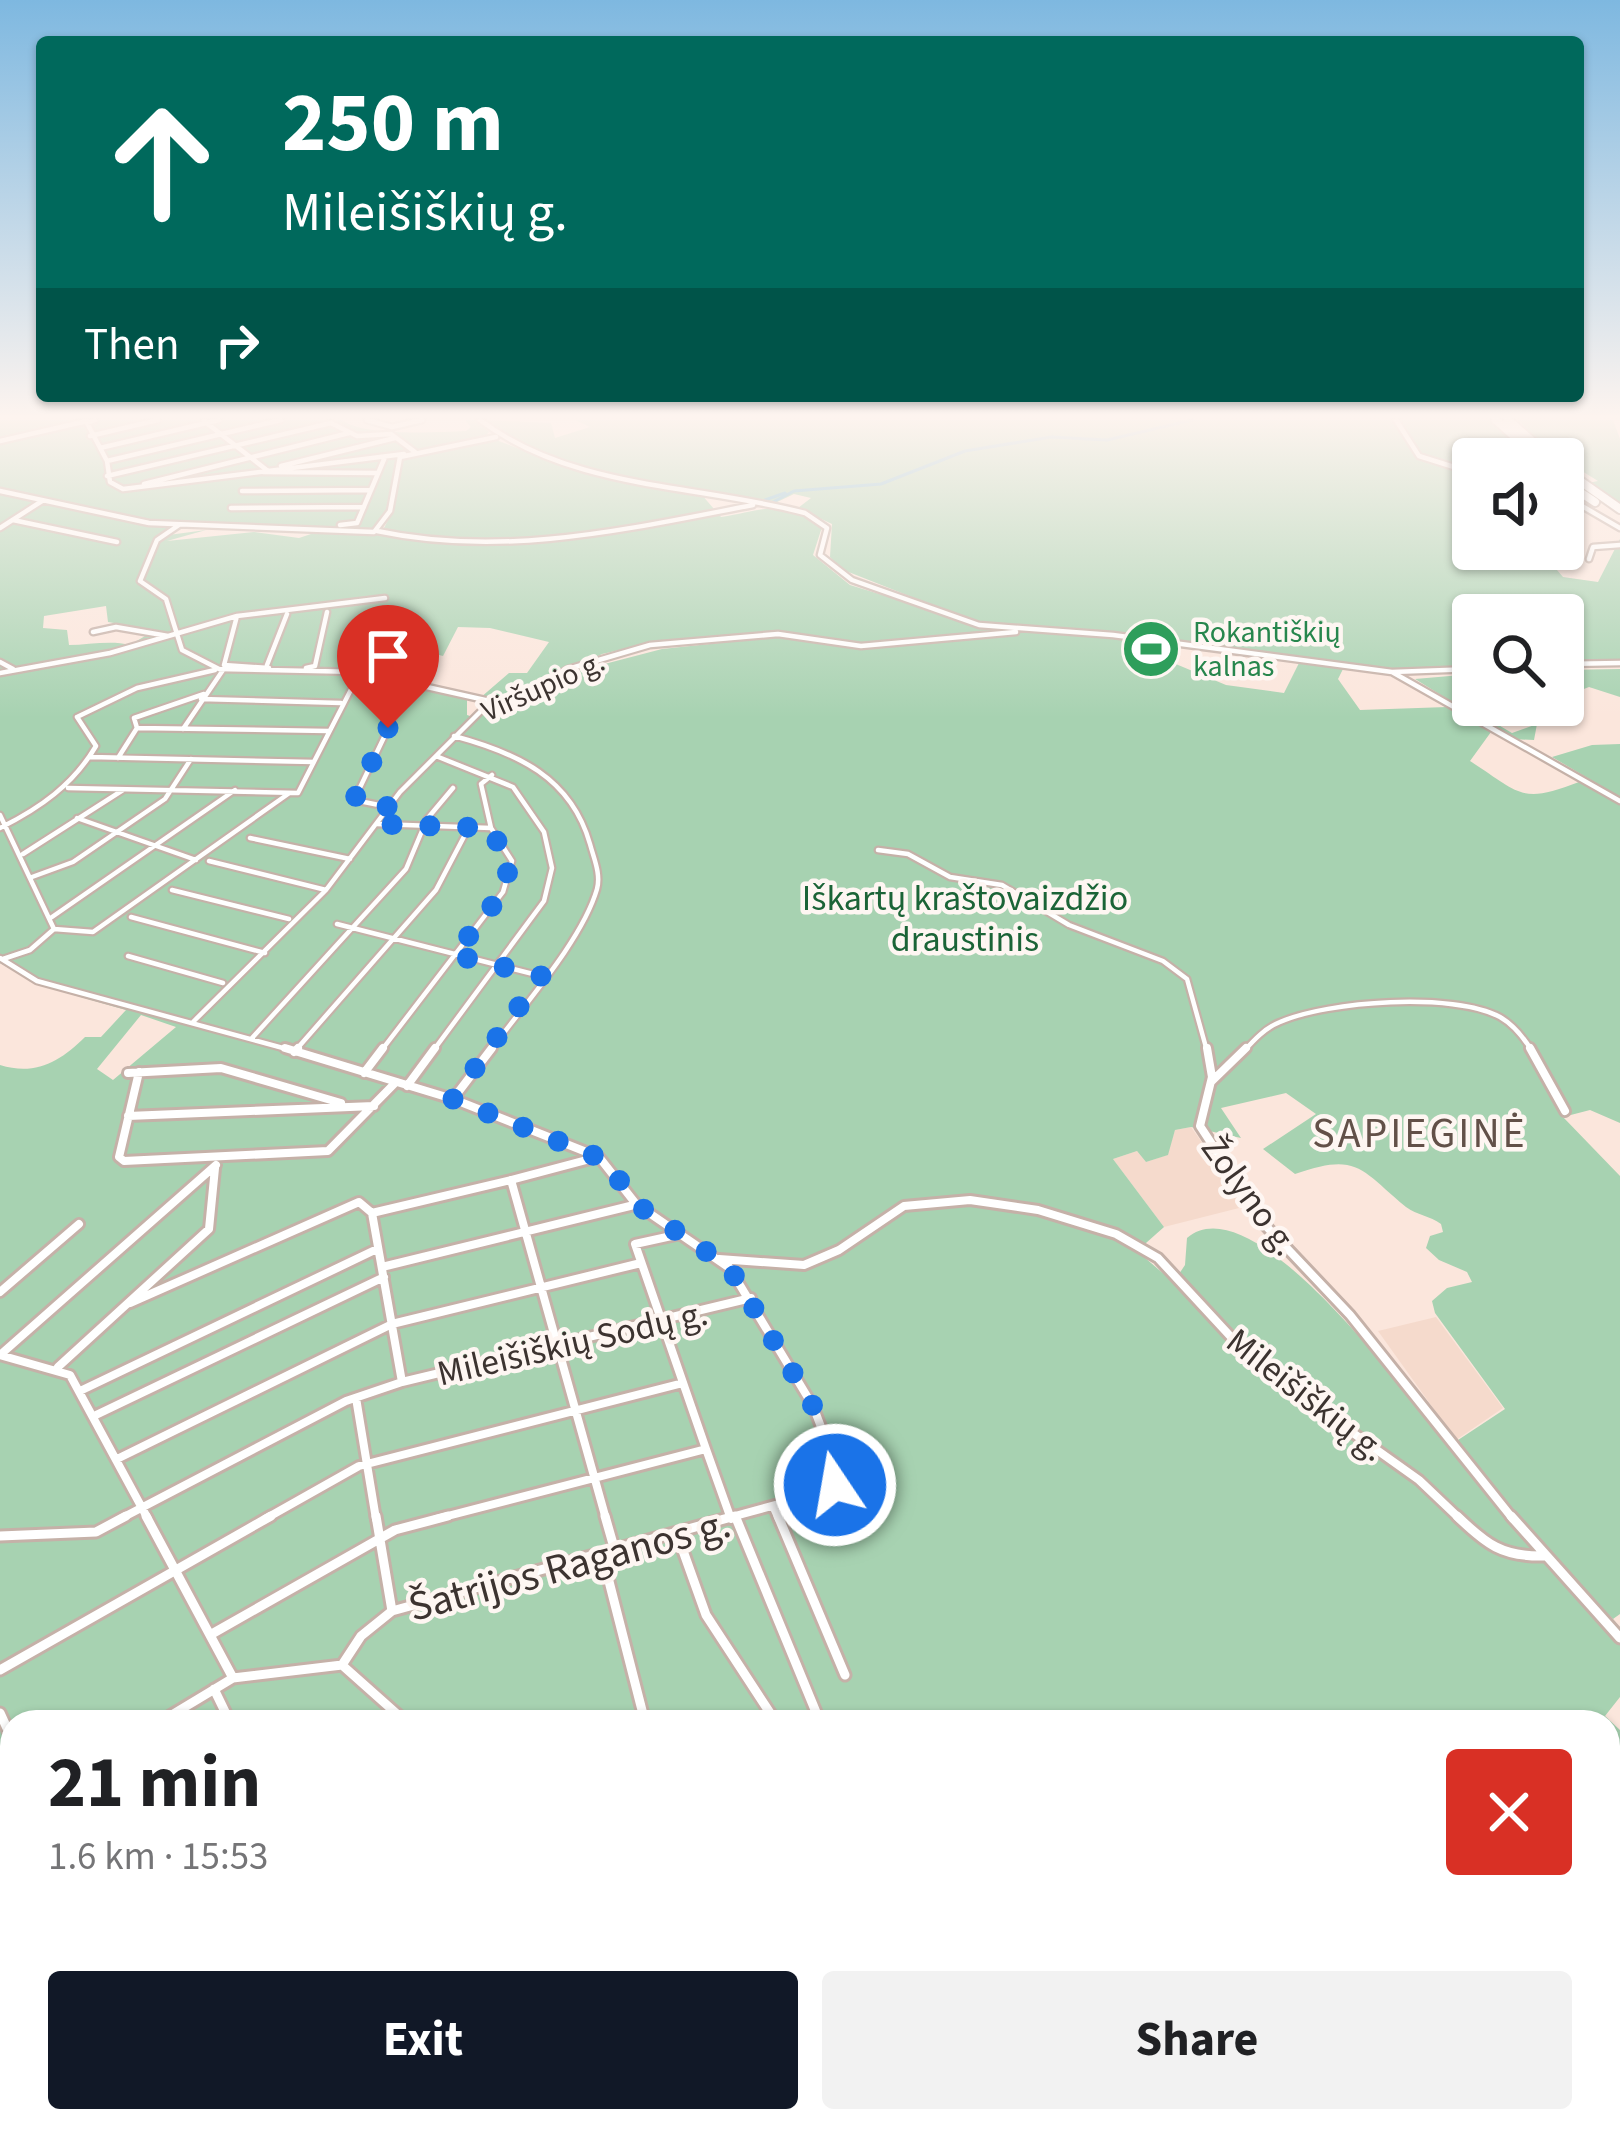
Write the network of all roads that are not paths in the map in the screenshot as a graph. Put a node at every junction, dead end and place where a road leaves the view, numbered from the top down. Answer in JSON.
{"nodes":[{"id":1,"x":148,"y":519,"type":"edge"},
{"id":2,"x":356,"y":519,"type":"edge"},
{"id":3,"x":385,"y":519,"type":"edge"},
{"id":4,"x":663,"y":519,"type":"edge"},
{"id":5,"x":817,"y":519,"type":"edge"},
{"id":6,"x":13,"y":520,"type":"joint"},
{"id":7,"x":179,"y":525,"type":"junction"},
{"id":8,"x":223,"y":525,"type":"dead end"},
{"id":9,"x":0,"y":528,"type":"edge"},
{"id":10,"x":377,"y":532,"type":"junction"},
{"id":11,"x":117,"y":542,"type":"dead end"},
{"id":12,"x":1620,"y":545,"type":"edge"},
{"id":13,"x":1589,"y":559,"type":"dead end"},
{"id":14,"x":386,"y":598,"type":"dead end"},
{"id":15,"x":327,"y":610,"type":"junction"},
{"id":16,"x":237,"y":616,"type":"junction"},
{"id":17,"x":1025,"y":631,"type":"junction"},
{"id":18,"x":93,"y":632,"type":"dead end"},
{"id":19,"x":171,"y":635,"type":"junction"},
{"id":20,"x":0,"y":662,"type":"edge"},
{"id":21,"x":1620,"y":663,"type":"edge"},
{"id":22,"x":267,"y":664,"type":"junction"},
{"id":23,"x":1584,"y":664,"type":"edge"},
{"id":24,"x":255,"y":667,"type":"junction"},
{"id":25,"x":13,"y":669,"type":"junction"},
{"id":26,"x":221,"y":669,"type":"junction"},
{"id":27,"x":360,"y":672,"type":"junction"},
{"id":28,"x":1452,"y":672,"type":"edge"},
{"id":29,"x":0,"y":673,"type":"edge"},
{"id":30,"x":1408,"y":677,"type":"junction"},
{"id":31,"x":409,"y":684,"type":"junction"},
{"id":32,"x":202,"y":696,"type":"junction"},
{"id":33,"x":343,"y":703,"type":"junction"},
{"id":34,"x":497,"y":704,"type":"junction"},
{"id":35,"x":137,"y":728,"type":"junction"},
{"id":36,"x":183,"y":729,"type":"junction"},
{"id":37,"x":328,"y":731,"type":"junction"},
{"id":38,"x":454,"y":736,"type":"junction"},
{"id":39,"x":434,"y":756,"type":"junction"},
{"id":40,"x":90,"y":757,"type":"junction"},
{"id":41,"x":118,"y":758,"type":"junction"},
{"id":42,"x":191,"y":759,"type":"junction"},
{"id":43,"x":314,"y":762,"type":"junction"},
{"id":44,"x":492,"y":775,"type":"junction"},
{"id":45,"x":68,"y":788,"type":"junction"},
{"id":46,"x":126,"y":788,"type":"junction"},
{"id":47,"x":453,"y":788,"type":"dead end"},
{"id":48,"x":175,"y":789,"type":"junction"},
{"id":49,"x":235,"y":790,"type":"junction"},
{"id":50,"x":294,"y":792,"type":"junction"},
{"id":51,"x":1620,"y":801,"type":"edge"},
{"id":52,"x":389,"y":807,"type":"junction"},
{"id":53,"x":0,"y":815,"type":"edge"},
{"id":54,"x":77,"y":818,"type":"junction"},
{"id":55,"x":377,"y":824,"type":"junction"},
{"id":56,"x":425,"y":825,"type":"junction"},
{"id":57,"x":2,"y":827,"type":"edge"},
{"id":58,"x":468,"y":827,"type":"junction"},
{"id":59,"x":491,"y":828,"type":"junction"},
{"id":60,"x":117,"y":832,"type":"junction"},
{"id":61,"x":250,"y":838,"type":"dead end"},
{"id":62,"x":156,"y":846,"type":"junction"},
{"id":63,"x":878,"y":850,"type":"dead end"},
{"id":64,"x":22,"y":854,"type":"junction"},
{"id":65,"x":196,"y":860,"type":"junction"},
{"id":66,"x":350,"y":860,"type":"junction"},
{"id":67,"x":209,"y":861,"type":"dead end"},
{"id":68,"x":32,"y":877,"type":"junction"},
{"id":69,"x":172,"y":890,"type":"dead end"},
{"id":70,"x":326,"y":890,"type":"junction"},
{"id":71,"x":52,"y":917,"type":"junction"},
{"id":72,"x":131,"y":917,"type":"dead end"},
{"id":73,"x":289,"y":919,"type":"dead end"},
{"id":74,"x":337,"y":924,"type":"dead end"},
{"id":75,"x":353,"y":928,"type":"junction"},
{"id":76,"x":54,"y":929,"type":"junction"},
{"id":77,"x":392,"y":938,"type":"junction"},
{"id":78,"x":265,"y":953,"type":"junction"},
{"id":79,"x":454,"y":955,"type":"junction"},
{"id":80,"x":128,"y":956,"type":"dead end"},
{"id":81,"x":0,"y":959,"type":"edge"},
{"id":82,"x":496,"y":966,"type":"junction"},
{"id":83,"x":541,"y":976,"type":"junction"},
{"id":84,"x":223,"y":983,"type":"dead end"},
{"id":85,"x":194,"y":1022,"type":"junction"},
{"id":86,"x":252,"y":1038,"type":"junction"},
{"id":87,"x":294,"y":1052,"type":"junction"},
{"id":88,"x":139,"y":1072,"type":"junction"},
{"id":89,"x":128,"y":1073,"type":"dead end"},
{"id":90,"x":364,"y":1073,"type":"junction"},
{"id":91,"x":1211,"y":1082,"type":"junction"},
{"id":92,"x":395,"y":1083,"type":"junction"},
{"id":93,"x":407,"y":1086,"type":"junction"},
{"id":94,"x":453,"y":1099,"type":"junction"},
{"id":95,"x":349,"y":1106,"type":"junction"},
{"id":96,"x":374,"y":1106,"type":"junction"},
{"id":97,"x":1565,"y":1111,"type":"dead end"},
{"id":98,"x":128,"y":1116,"type":"junction"},
{"id":99,"x":598,"y":1157,"type":"junction"},
{"id":100,"x":216,"y":1160,"type":"junction"},
{"id":101,"x":512,"y":1180,"type":"junction"},
{"id":102,"x":636,"y":1204,"type":"junction"},
{"id":103,"x":372,"y":1213,"type":"junction"},
{"id":104,"x":79,"y":1224,"type":"dead end"},
{"id":105,"x":526,"y":1232,"type":"junction"},
{"id":106,"x":676,"y":1235,"type":"junction"},
{"id":107,"x":377,"y":1249,"type":"junction"},
{"id":108,"x":641,"y":1263,"type":"junction"},
{"id":109,"x":732,"y":1264,"type":"junction"},
{"id":110,"x":383,"y":1272,"type":"junction"},
{"id":111,"x":542,"y":1287,"type":"junction"},
{"id":112,"x":0,"y":1292,"type":"edge"},
{"id":113,"x":751,"y":1298,"type":"junction"},
{"id":114,"x":130,"y":1303,"type":"junction"},
{"id":115,"x":663,"y":1321,"type":"junction"},
{"id":116,"x":392,"y":1324,"type":"junction"},
{"id":117,"x":559,"y":1346,"type":"junction"},
{"id":118,"x":0,"y":1355,"type":"edge"},
{"id":119,"x":58,"y":1367,"type":"junction"},
{"id":120,"x":402,"y":1382,"type":"junction"},
{"id":121,"x":683,"y":1383,"type":"junction"},
{"id":122,"x":80,"y":1391,"type":"junction"},
{"id":123,"x":356,"y":1397,"type":"junction"},
{"id":124,"x":578,"y":1410,"type":"junction"},
{"id":125,"x":96,"y":1415,"type":"junction"},
{"id":126,"x":706,"y":1449,"type":"junction"},
{"id":127,"x":117,"y":1460,"type":"junction"},
{"id":128,"x":369,"y":1462,"type":"junction"},
{"id":129,"x":596,"y":1478,"type":"junction"},
{"id":130,"x":774,"y":1508,"type":"junction"},
{"id":131,"x":141,"y":1510,"type":"junction"},
{"id":132,"x":734,"y":1519,"type":"junction"},
{"id":133,"x":677,"y":1534,"type":"junction"},
{"id":134,"x":0,"y":1536,"type":"edge"},
{"id":135,"x":381,"y":1538,"type":"junction"},
{"id":136,"x":615,"y":1551,"type":"junction"},
{"id":137,"x":602,"y":1554,"type":"junction"},
{"id":138,"x":1544,"y":1556,"type":"junction"},
{"id":139,"x":176,"y":1571,"type":"junction"},
{"id":140,"x":392,"y":1611,"type":"junction"},
{"id":141,"x":210,"y":1635,"type":"junction"},
{"id":142,"x":1620,"y":1638,"type":"edge"},
{"id":143,"x":342,"y":1665,"type":"junction"},
{"id":144,"x":0,"y":1670,"type":"edge"},
{"id":145,"x":844,"y":1675,"type":"dead end"},
{"id":146,"x":233,"y":1678,"type":"junction"},
{"id":147,"x":214,"y":1689,"type":"junction"},
{"id":148,"x":180,"y":1710,"type":"edge"},
{"id":149,"x":224,"y":1710,"type":"edge"},
{"id":150,"x":393,"y":1710,"type":"edge"},
{"id":151,"x":642,"y":1710,"type":"edge"},
{"id":152,"x":768,"y":1710,"type":"edge"},
{"id":153,"x":815,"y":1710,"type":"edge"}],
"edges":[{"from":1,"to":7,"type":"street"},
{"from":2,"to":8,"type":"street"},
{"from":3,"to":10,"type":"street"},
{"from":4,"to":10,"type":"street"},
{"from":5,"to":17,"type":"street"},
{"from":6,"to":9,"type":"street"},
{"from":6,"to":11,"type":"street"},
{"from":7,"to":10,"type":"street"},
{"from":7,"to":19,"type":"street"},
{"from":12,"to":13,"type":"street"},
{"from":14,"to":15,"type":"street"},
{"from":15,"to":16,"type":"street"},
{"from":15,"to":22,"type":"street"},
{"from":15,"to":22,"type":"street"},
{"from":16,"to":19,"type":"street"},
{"from":16,"to":24,"type":"street"},
{"from":17,"to":30,"type":"street"},
{"from":17,"to":34,"type":"street","name":"Viršupio g."},
{"from":18,"to":19,"type":"street"},
{"from":19,"to":25,"type":"street"},
{"from":19,"to":26,"type":"street"},
{"from":20,"to":25,"type":"street"},
{"from":21,"to":23,"type":"street"},
{"from":22,"to":24,"type":"street"},
{"from":24,"to":26,"type":"street"},
{"from":24,"to":27,"type":"street"},
{"from":25,"to":29,"type":"street"},
{"from":26,"to":32,"type":"street"},
{"from":26,"to":40,"type":"street"},
{"from":27,"to":31,"type":"street"},
{"from":27,"to":33,"type":"street"},
{"from":28,"to":30,"type":"street"},
{"from":30,"to":51,"type":"street"},
{"from":31,"to":34,"type":"street"},
{"from":31,"to":52,"type":"street"},
{"from":32,"to":33,"type":"street"},
{"from":32,"to":35,"type":"street"},
{"from":32,"to":36,"type":"street"},
{"from":33,"to":37,"type":"street"},
{"from":34,"to":38,"type":"street","name":"Viršupio g."},
{"from":35,"to":36,"type":"street"},
{"from":35,"to":41,"type":"street"},
{"from":36,"to":37,"type":"street"},
{"from":37,"to":43,"type":"street"},
{"from":38,"to":39,"type":"street","name":"Viršupio g."},
{"from":38,"to":83,"type":"street"},
{"from":39,"to":44,"type":"street"},
{"from":39,"to":52,"type":"street","name":"Viršupio g."},
{"from":40,"to":41,"type":"street"},
{"from":40,"to":45,"type":"street"},
{"from":41,"to":42,"type":"street"},
{"from":42,"to":43,"type":"street"},
{"from":42,"to":48,"type":"street"},
{"from":43,"to":50,"type":"street"},
{"from":44,"to":59,"type":"street"},
{"from":44,"to":82,"type":"street"},
{"from":45,"to":46,"type":"street"},
{"from":45,"to":57,"type":"street"},
{"from":46,"to":48,"type":"street"},
{"from":46,"to":54,"type":"street"},
{"from":47,"to":56,"type":"street"},
{"from":48,"to":49,"type":"street"},
{"from":48,"to":60,"type":"street"},
{"from":49,"to":50,"type":"street"},
{"from":49,"to":62,"type":"street"},
{"from":50,"to":65,"type":"street"},
{"from":52,"to":55,"type":"street","name":"Viršupio g."},
{"from":53,"to":57,"type":"street"},
{"from":54,"to":60,"type":"street"},
{"from":54,"to":64,"type":"street"},
{"from":55,"to":56,"type":"street"},
{"from":55,"to":66,"type":"street","name":"Viršupio g."},
{"from":56,"to":58,"type":"street"},
{"from":56,"to":75,"type":"street"},
{"from":57,"to":64,"type":"street"},
{"from":58,"to":59,"type":"street"},
{"from":58,"to":77,"type":"street"},
{"from":59,"to":79,"type":"street"},
{"from":60,"to":62,"type":"street"},
{"from":60,"to":68,"type":"street"},
{"from":61,"to":66,"type":"street"},
{"from":62,"to":65,"type":"street"},
{"from":62,"to":71,"type":"street"},
{"from":63,"to":91,"type":"street","name":"Žolyno g."},
{"from":64,"to":68,"type":"street"},
{"from":65,"to":76,"type":"street"},
{"from":66,"to":70,"type":"street","name":"Viršupio g."},
{"from":67,"to":70,"type":"street"},
{"from":68,"to":71,"type":"street"},
{"from":69,"to":73,"type":"street"},
{"from":70,"to":78,"type":"street","name":"Viršupio g."},
{"from":71,"to":76,"type":"street"},
{"from":72,"to":78,"type":"street"},
{"from":74,"to":75,"type":"street"},
{"from":75,"to":77,"type":"street"},
{"from":75,"to":86,"type":"street"},
{"from":76,"to":81,"type":"street"},
{"from":77,"to":79,"type":"street"},
{"from":77,"to":87,"type":"street"},
{"from":78,"to":85,"type":"street","name":"Viršupio g."},
{"from":79,"to":82,"type":"street"},
{"from":79,"to":90,"type":"street"},
{"from":80,"to":84,"type":"street"},
{"from":81,"to":85,"type":"street"},
{"from":82,"to":83,"type":"street"},
{"from":82,"to":93,"type":"street"},
{"from":83,"to":94,"type":"street"},
{"from":85,"to":86,"type":"street"},
{"from":86,"to":87,"type":"street"},
{"from":87,"to":90,"type":"street"},
{"from":88,"to":89,"type":"street"},
{"from":88,"to":95,"type":"street"},
{"from":88,"to":98,"type":"street"},
{"from":90,"to":92,"type":"street"},
{"from":91,"to":97,"type":"street"},
{"from":91,"to":138,"type":"street","name":"Žolyno g."},
{"from":92,"to":93,"type":"street"},
{"from":92,"to":96,"type":"street"},
{"from":93,"to":94,"type":"street"},
{"from":94,"to":99,"type":"street"},
{"from":95,"to":96,"type":"street"},
{"from":95,"to":98,"type":"street"},
{"from":96,"to":100,"type":"street"},
{"from":98,"to":100,"type":"street"},
{"from":99,"to":101,"type":"street"},
{"from":99,"to":102,"type":"street"},
{"from":100,"to":114,"type":"street"},
{"from":100,"to":118,"type":"street"},
{"from":101,"to":103,"type":"street"},
{"from":101,"to":105,"type":"street"},
{"from":102,"to":105,"type":"street"},
{"from":102,"to":106,"type":"street"},
{"from":103,"to":107,"type":"street","name":"Mileišiškių Sodų g."},
{"from":103,"to":114,"type":"street"},
{"from":104,"to":112,"type":"street"},
{"from":105,"to":110,"type":"street"},
{"from":105,"to":111,"type":"street"},
{"from":106,"to":108,"type":"street"},
{"from":106,"to":109,"type":"street","name":"Šatrijos Raganos g."},
{"from":107,"to":110,"type":"street","name":"Mileišiškių Sodų g."},
{"from":107,"to":122,"type":"street"},
{"from":108,"to":111,"type":"street"},
{"from":108,"to":115,"type":"street"},
{"from":109,"to":113,"type":"street","name":"Šatrijos Raganos g."},
{"from":109,"to":138,"type":"street","name":"Mileišiškių g."},
{"from":110,"to":116,"type":"street","name":"Mileišiškių Sodų g."},
{"from":110,"to":125,"type":"street"},
{"from":111,"to":116,"type":"street"},
{"from":111,"to":117,"type":"street"},
{"from":113,"to":115,"type":"street","name":"Mileišiškių Sodų g."},
{"from":113,"to":130,"type":"street","name":"Šatrijos Raganos g."},
{"from":114,"to":119,"type":"street"},
{"from":115,"to":117,"type":"street","name":"Mileišiškių Sodų g."},
{"from":115,"to":121,"type":"street"},
{"from":116,"to":120,"type":"street","name":"Mileišiškių Sodų g."},
{"from":116,"to":127,"type":"street"},
{"from":117,"to":120,"type":"street","name":"Mileišiškių Sodų g."},
{"from":117,"to":124,"type":"street"},
{"from":118,"to":119,"type":"street"},
{"from":119,"to":122,"type":"street"},
{"from":120,"to":123,"type":"street"},
{"from":121,"to":124,"type":"street"},
{"from":121,"to":126,"type":"street"},
{"from":122,"to":125,"type":"street"},
{"from":123,"to":128,"type":"street"},
{"from":123,"to":131,"type":"street"},
{"from":124,"to":128,"type":"street"},
{"from":124,"to":129,"type":"street"},
{"from":125,"to":127,"type":"street"},
{"from":126,"to":129,"type":"street"},
{"from":126,"to":132,"type":"street"},
{"from":127,"to":131,"type":"street"},
{"from":128,"to":135,"type":"street"},
{"from":128,"to":139,"type":"street"},
{"from":129,"to":135,"type":"street"},
{"from":129,"to":136,"type":"street"},
{"from":130,"to":132,"type":"street","name":"Šatrijos Raganos g."},
{"from":130,"to":145,"type":"street"},
{"from":131,"to":134,"type":"street"},
{"from":131,"to":139,"type":"street"},
{"from":132,"to":133,"type":"street","name":"Šatrijos Raganos g."},
{"from":132,"to":153,"type":"street"},
{"from":133,"to":136,"type":"street","name":"Šatrijos Raganos g."},
{"from":133,"to":152,"type":"street"},
{"from":135,"to":140,"type":"street"},
{"from":135,"to":141,"type":"street"},
{"from":136,"to":137,"type":"street","name":"Šatrijos Raganos g."},
{"from":137,"to":140,"type":"street","name":"Šatrijos Raganos g."},
{"from":137,"to":151,"type":"street"},
{"from":138,"to":142,"type":"street","name":"Žolyno g."},
{"from":139,"to":141,"type":"street"},
{"from":139,"to":144,"type":"street"},
{"from":140,"to":143,"type":"street","name":"Šatrijos Raganos g."},
{"from":141,"to":146,"type":"street"},
{"from":143,"to":146,"type":"street"},
{"from":143,"to":150,"type":"street"},
{"from":146,"to":147,"type":"street"},
{"from":147,"to":148,"type":"street"},
{"from":147,"to":149,"type":"street"}]}
